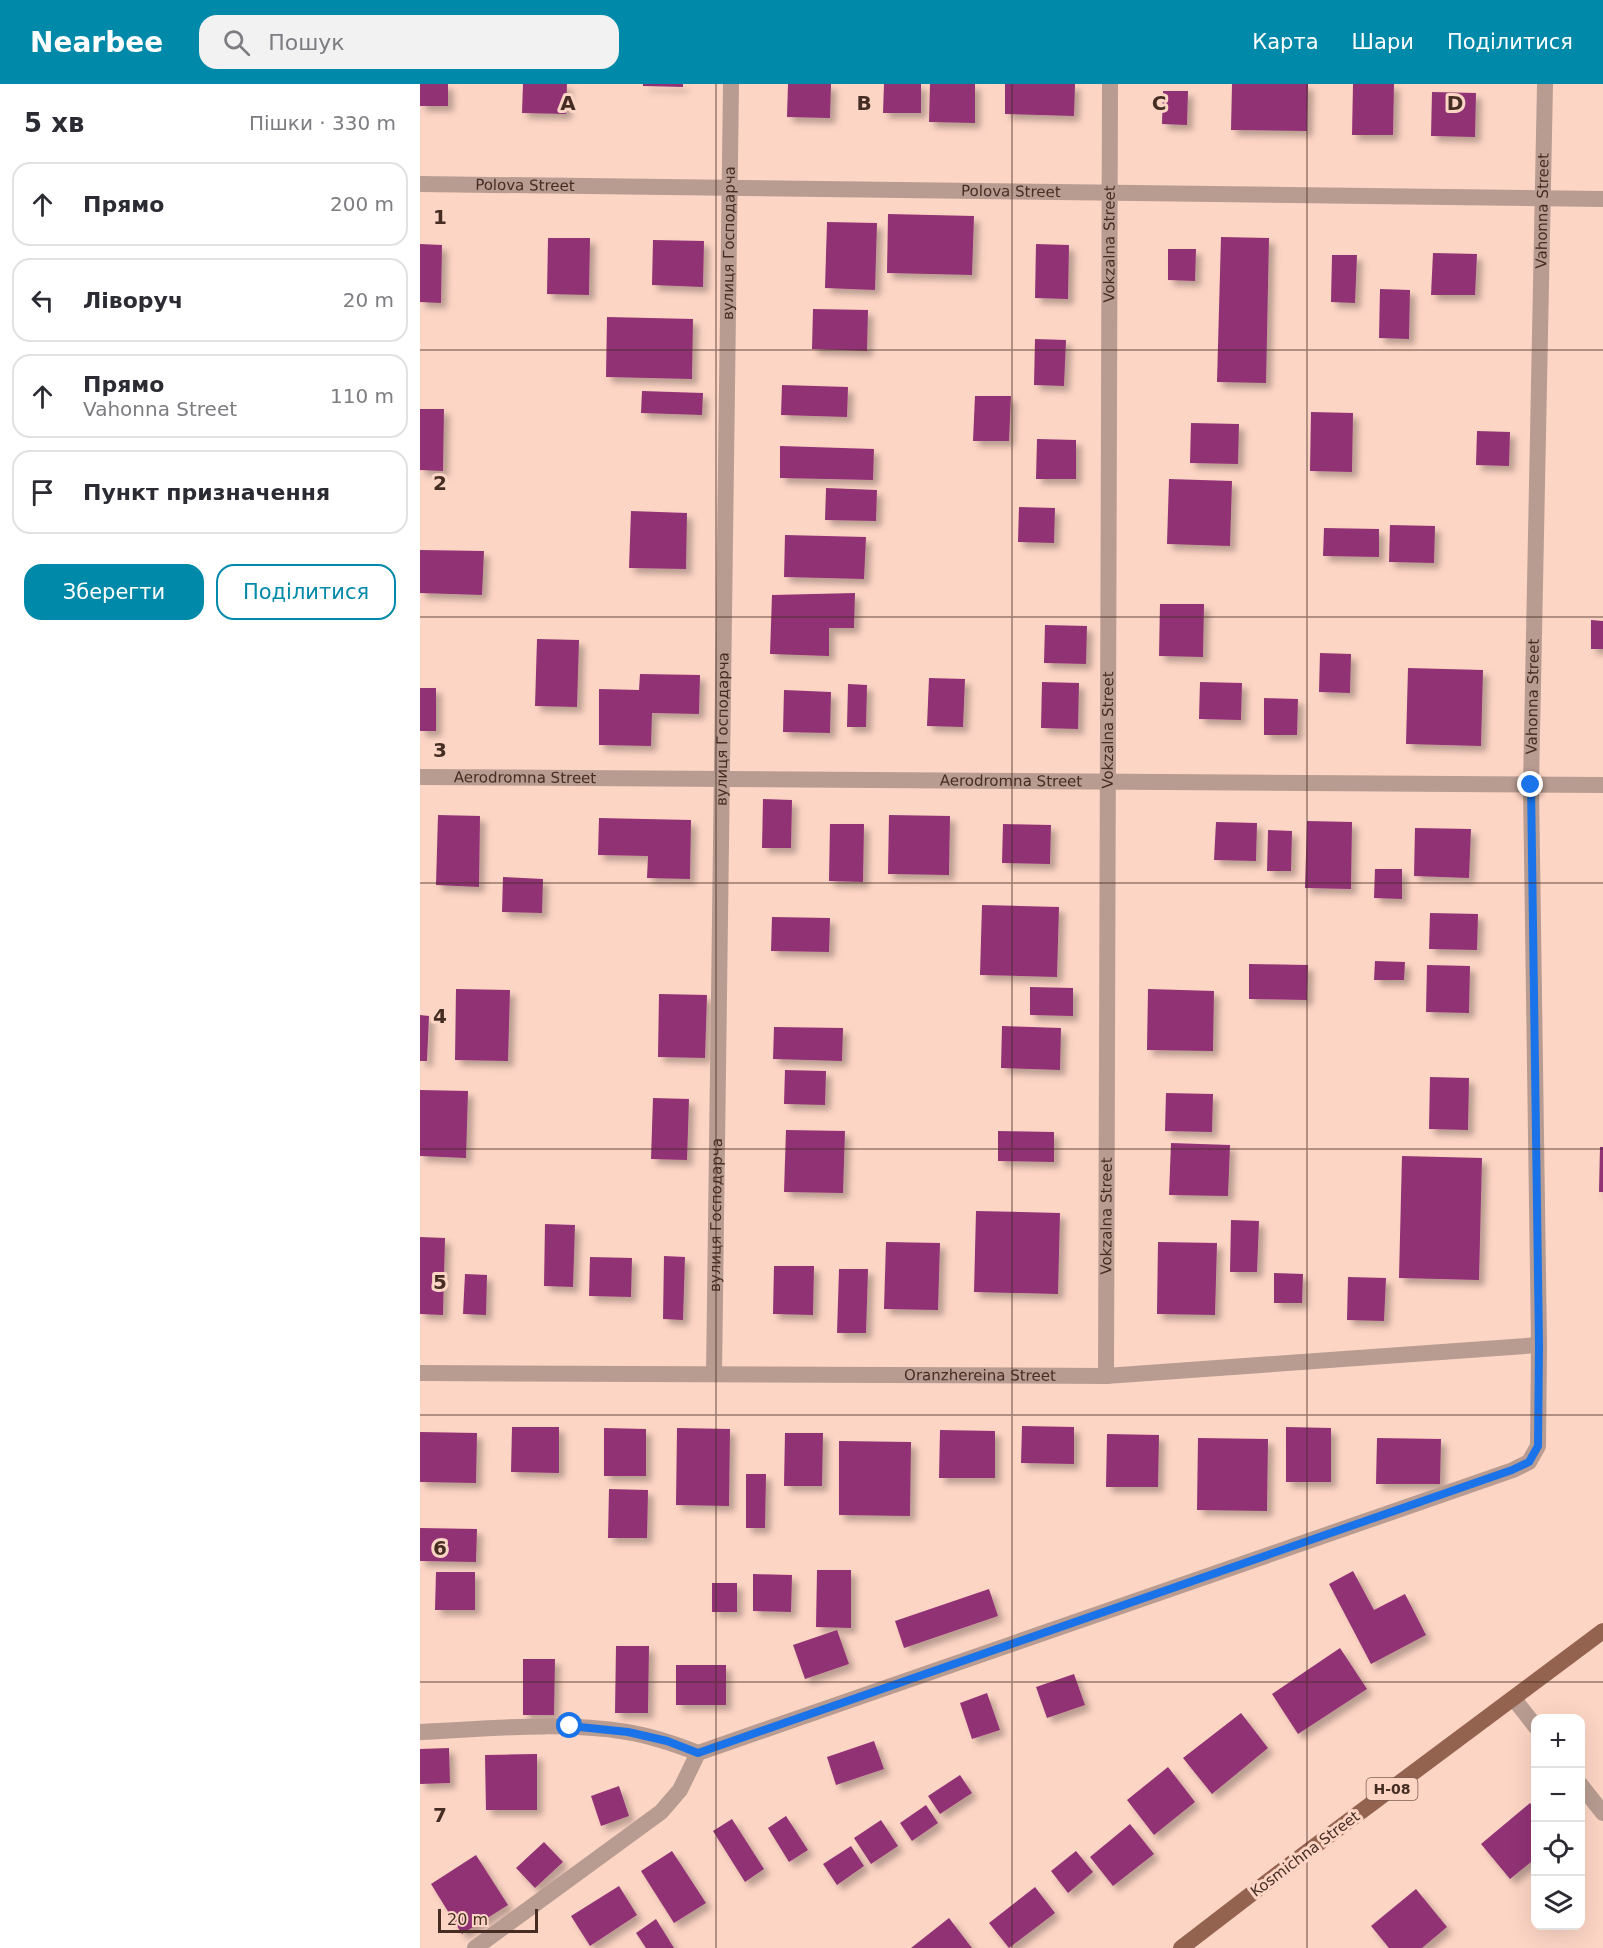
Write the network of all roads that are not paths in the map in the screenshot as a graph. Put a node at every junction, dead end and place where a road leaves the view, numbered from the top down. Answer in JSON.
{"nodes":[{"id":1,"x":731,"y":84,"type":"edge"},
{"id":2,"x":1110,"y":84,"type":"edge"},
{"id":3,"x":1545,"y":84,"type":"edge"},
{"id":4,"x":420,"y":184,"type":"edge"},
{"id":5,"x":730,"y":188,"type":"junction"},
{"id":6,"x":1109,"y":193,"type":"junction"},
{"id":7,"x":1544,"y":199,"type":"junction"},
{"id":8,"x":1603,"y":199,"type":"edge"},
{"id":9,"x":420,"y":777,"type":"edge"},
{"id":10,"x":722,"y":779,"type":"junction"},
{"id":11,"x":1107,"y":782,"type":"junction"},
{"id":12,"x":1531,"y":785,"type":"junction"},
{"id":13,"x":1603,"y":785,"type":"edge"},
{"id":14,"x":1539,"y":1345,"type":"junction"},
{"id":15,"x":420,"y":1373,"type":"edge"},
{"id":16,"x":714,"y":1374,"type":"junction"},
{"id":17,"x":1106,"y":1376,"type":"junction"},
{"id":18,"x":1603,"y":1630,"type":"edge"},
{"id":19,"x":1514,"y":1699,"type":"junction"},
{"id":20,"x":1531,"y":1721,"type":"edge"},
{"id":21,"x":420,"y":1732,"type":"edge"},
{"id":22,"x":698,"y":1753,"type":"junction"},
{"id":23,"x":1585,"y":1789,"type":"edge"},
{"id":24,"x":1603,"y":1813,"type":"edge"},
{"id":25,"x":475,"y":1948,"type":"edge"},
{"id":26,"x":1181,"y":1948,"type":"edge"}],
"edges":[{"from":1,"to":5,"type":"street","name":"вулиця Господарча"},
{"from":2,"to":6,"type":"street","name":"Vokzalna Street"},
{"from":3,"to":7,"type":"street","name":"Vahonna Street"},
{"from":4,"to":5,"type":"street","name":"Polova Street"},
{"from":5,"to":6,"type":"street","name":"Polova Street"},
{"from":5,"to":10,"type":"street","name":"вулиця Господарча"},
{"from":6,"to":7,"type":"street","name":"Polova Street"},
{"from":6,"to":11,"type":"street","name":"Vokzalna Street"},
{"from":7,"to":8,"type":"street","name":"Polova Street"},
{"from":7,"to":12,"type":"street","name":"Vahonna Street"},
{"from":9,"to":10,"type":"street","name":"Aerodromna Street"},
{"from":10,"to":11,"type":"street","name":"Aerodromna Street"},
{"from":10,"to":16,"type":"street","name":"вулиця Господарча"},
{"from":11,"to":12,"type":"street","name":"Aerodromna Street"},
{"from":11,"to":17,"type":"street","name":"Vokzalna Street"},
{"from":12,"to":13,"type":"street","name":"Aerodromna Street"},
{"from":12,"to":14,"type":"street","name":"Vahonna Street"},
{"from":14,"to":17,"type":"street","name":"Oranzhereina Street"},
{"from":14,"to":22,"type":"street","name":"Vahonna Street"},
{"from":15,"to":16,"type":"street","name":"Oranzhereina Street"},
{"from":16,"to":17,"type":"street","name":"Oranzhereina Street"},
{"from":18,"to":19,"type":"main road","name":"Kosmichna Street","number":"Н-08"},
{"from":19,"to":20,"type":"street"},
{"from":19,"to":26,"type":"main road","name":"Kosmichna Street","number":"Н-08"},
{"from":21,"to":22,"type":"street"},
{"from":22,"to":25,"type":"street"},
{"from":23,"to":24,"type":"street"}]}
